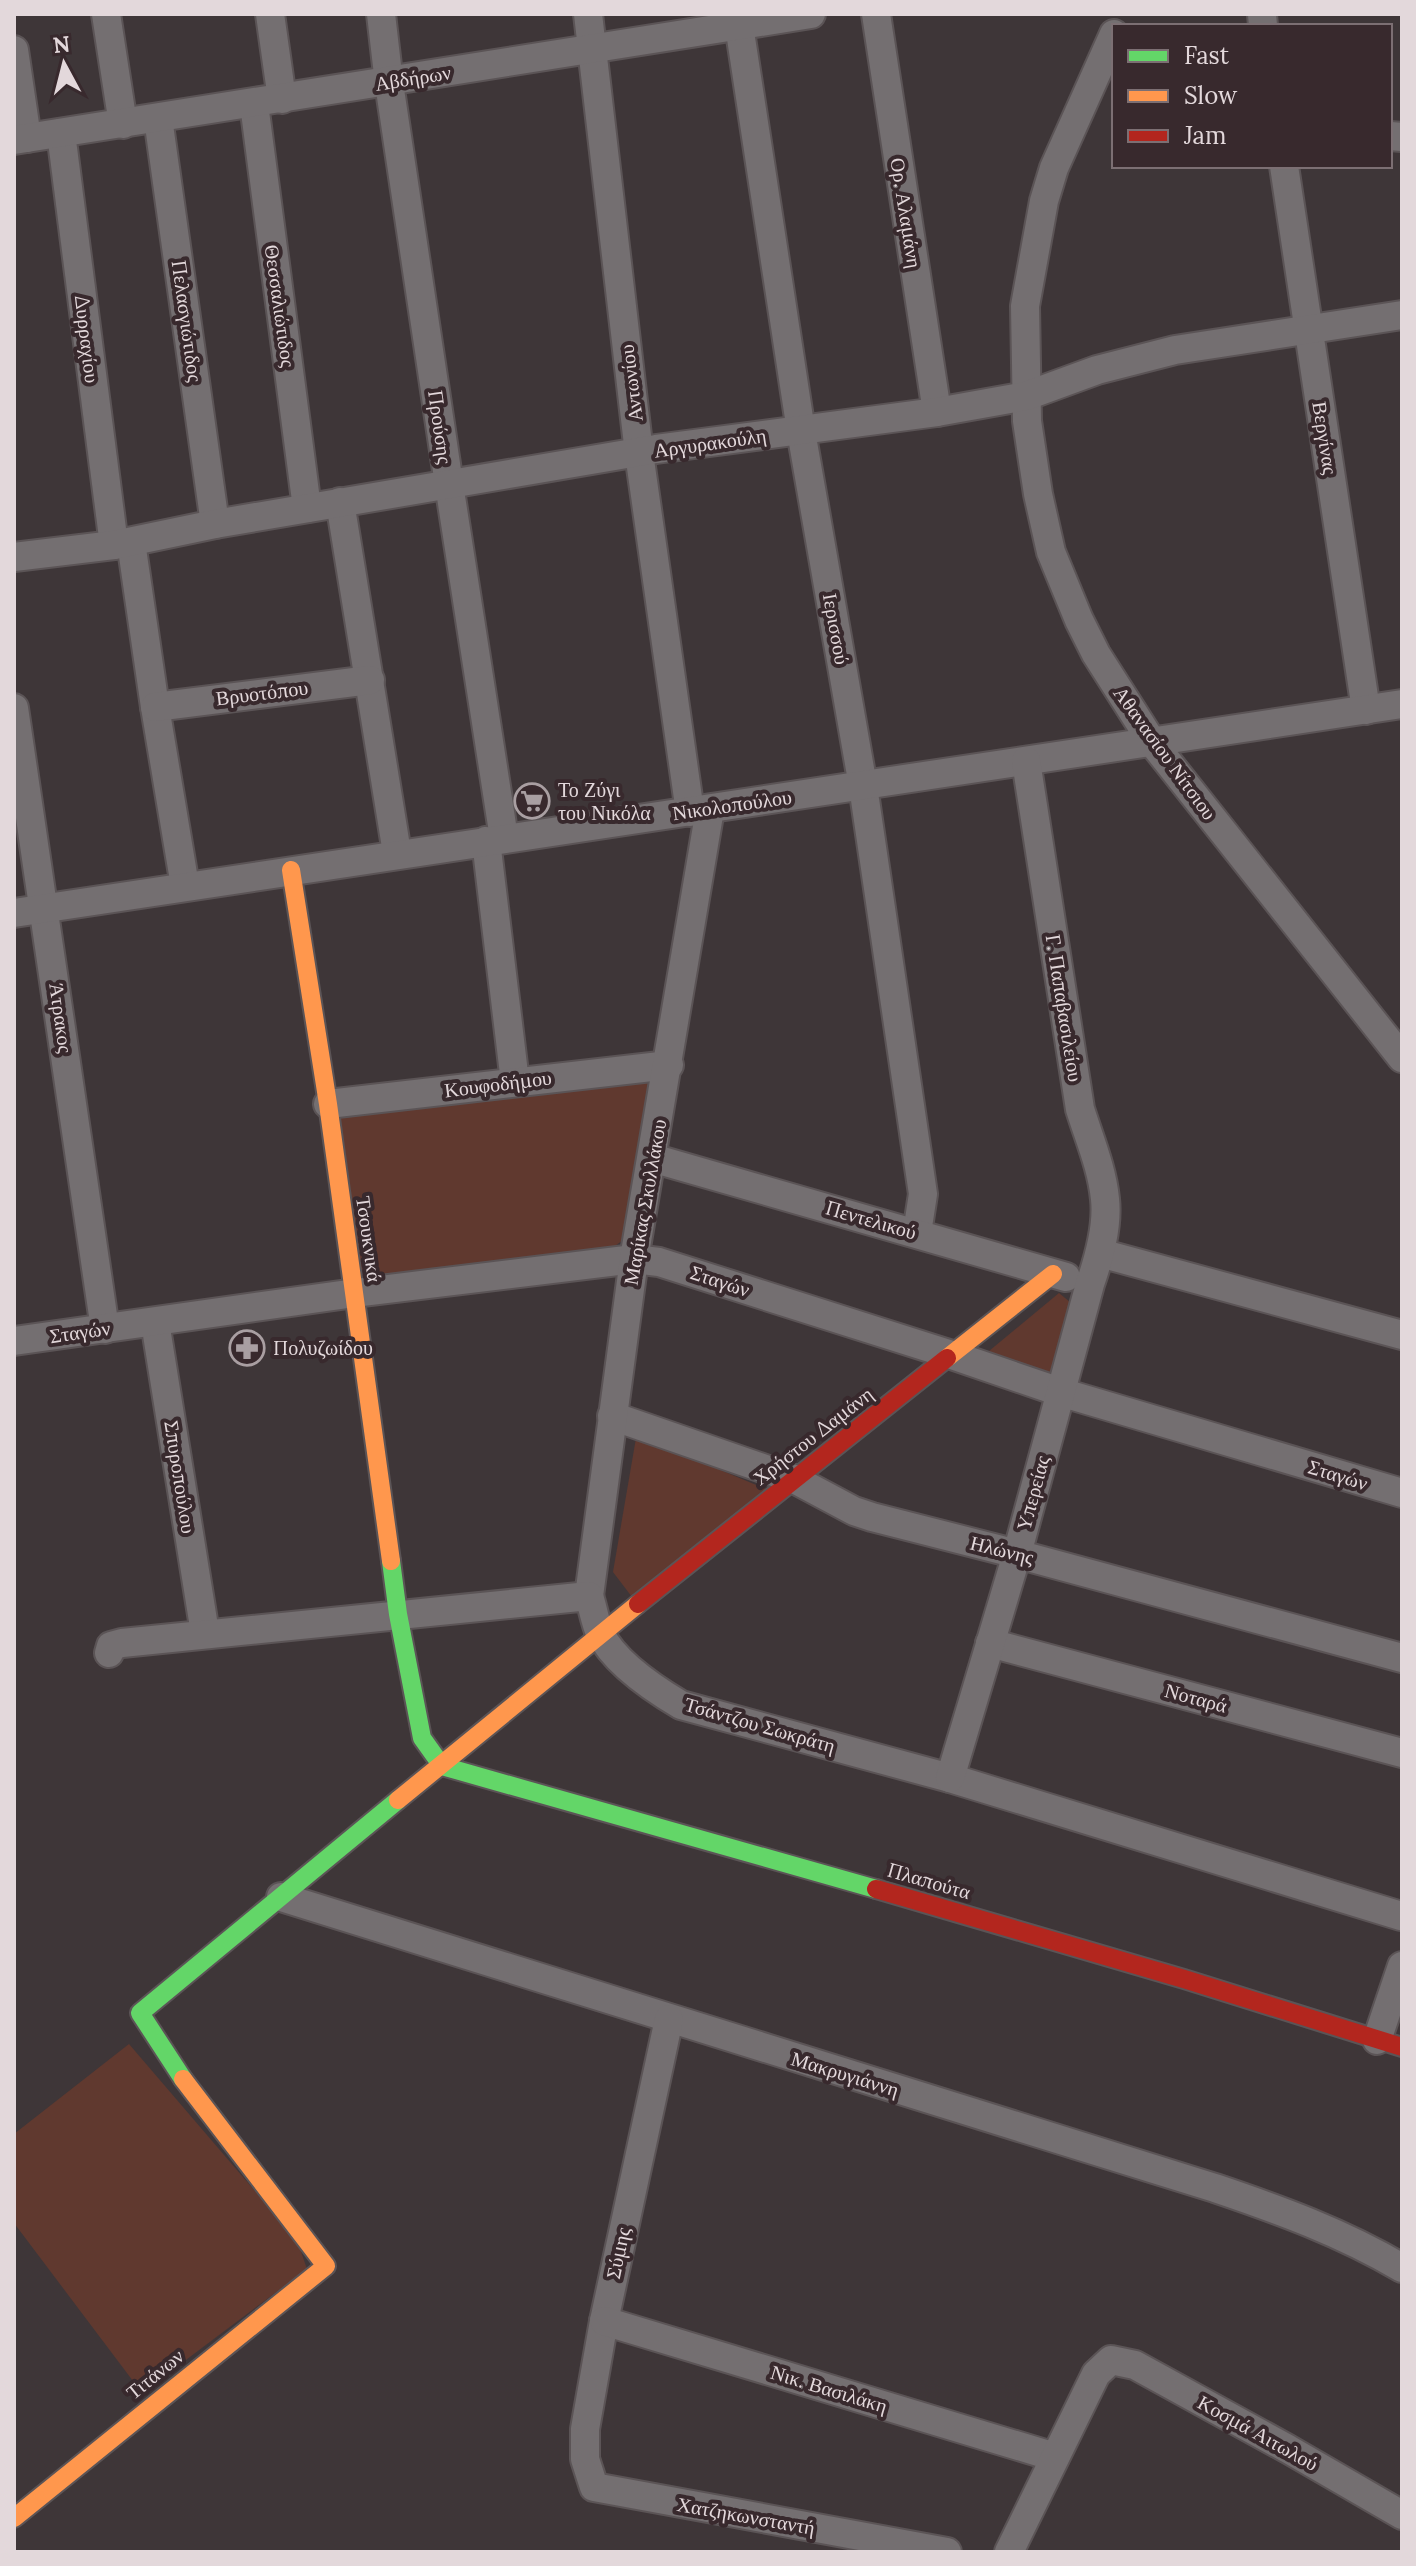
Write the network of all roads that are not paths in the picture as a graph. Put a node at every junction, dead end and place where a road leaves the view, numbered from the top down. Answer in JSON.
{"nodes":[{"id":1,"x":106,"y":14,"type":"edge"},
{"id":2,"x":270,"y":14,"type":"edge"},
{"id":3,"x":381,"y":14,"type":"edge"},
{"id":4,"x":588,"y":14,"type":"edge"},
{"id":5,"x":811,"y":14,"type":"edge"},
{"id":6,"x":876,"y":14,"type":"edge"},
{"id":7,"x":739,"y":25,"type":"junction"},
{"id":8,"x":1112,"y":38,"type":"edge"},
{"id":9,"x":592,"y":49,"type":"junction"},
{"id":10,"x":14,"y":50,"type":"edge"},
{"id":11,"x":389,"y":83,"type":"junction"},
{"id":12,"x":282,"y":99,"type":"junction"},
{"id":13,"x":254,"y":104,"type":"junction"},
{"id":14,"x":158,"y":118,"type":"junction"},
{"id":15,"x":123,"y":124,"type":"junction"},
{"id":16,"x":61,"y":133,"type":"junction"},
{"id":17,"x":20,"y":139,"type":"edge"},
{"id":18,"x":1284,"y":168,"type":"edge"},
{"id":19,"x":1402,"y":315,"type":"edge"},
{"id":20,"x":1308,"y":330,"type":"junction"},
{"id":21,"x":1026,"y":396,"type":"junction"},
{"id":22,"x":937,"y":412,"type":"junction"},
{"id":23,"x":801,"y":431,"type":"junction"},
{"id":24,"x":639,"y":453,"type":"junction"},
{"id":25,"x":449,"y":484,"type":"junction"},
{"id":26,"x":340,"y":502,"type":"junction"},
{"id":27,"x":307,"y":508,"type":"junction"},
{"id":28,"x":215,"y":524,"type":"junction"},
{"id":29,"x":122,"y":544,"type":"junction"},
{"id":30,"x":14,"y":557,"type":"edge"},
{"id":31,"x":370,"y":680,"type":"junction"},
{"id":32,"x":1402,"y":704,"type":"edge"},
{"id":33,"x":155,"y":707,"type":"junction"},
{"id":34,"x":14,"y":708,"type":"edge"},
{"id":35,"x":1366,"y":710,"type":"junction"},
{"id":36,"x":1152,"y":742,"type":"junction"},
{"id":37,"x":1026,"y":761,"type":"junction"},
{"id":38,"x":863,"y":786,"type":"junction"},
{"id":39,"x":700,"y":810,"type":"junction"},
{"id":40,"x":495,"y":840,"type":"junction"},
{"id":41,"x":397,"y":853,"type":"junction"},
{"id":42,"x":291,"y":870,"type":"junction"},
{"id":43,"x":185,"y":886,"type":"junction"},
{"id":44,"x":45,"y":907,"type":"junction"},
{"id":45,"x":14,"y":913,"type":"edge"},
{"id":46,"x":1402,"y":1058,"type":"edge"},
{"id":47,"x":669,"y":1065,"type":"junction"},
{"id":48,"x":515,"y":1082,"type":"junction"},
{"id":49,"x":328,"y":1104,"type":"junction"},
{"id":50,"x":652,"y":1158,"type":"junction"},
{"id":51,"x":917,"y":1233,"type":"junction"},
{"id":52,"x":1100,"y":1253,"type":"junction"},
{"id":53,"x":634,"y":1259,"type":"junction"},
{"id":54,"x":1053,"y":1274,"type":"junction"},
{"id":55,"x":1090,"y":1284,"type":"junction"},
{"id":56,"x":355,"y":1293,"type":"junction"},
{"id":57,"x":155,"y":1322,"type":"junction"},
{"id":58,"x":105,"y":1329,"type":"junction"},
{"id":59,"x":1402,"y":1335,"type":"edge"},
{"id":60,"x":14,"y":1341,"type":"edge"},
{"id":61,"x":952,"y":1355,"type":"junction"},
{"id":62,"x":1060,"y":1392,"type":"junction"},
{"id":63,"x":612,"y":1416,"type":"junction"},
{"id":64,"x":794,"y":1479,"type":"junction"},
{"id":65,"x":1402,"y":1493,"type":"edge"},
{"id":66,"x":1017,"y":1554,"type":"junction"},
{"id":67,"x":589,"y":1596,"type":"junction"},
{"id":68,"x":398,"y":1614,"type":"junction"},
{"id":69,"x":205,"y":1633,"type":"junction"},
{"id":70,"x":600,"y":1634,"type":"junction"},
{"id":71,"x":990,"y":1643,"type":"junction"},
{"id":72,"x":109,"y":1653,"type":"dead end"},
{"id":73,"x":1402,"y":1658,"type":"edge"},
{"id":74,"x":1402,"y":1753,"type":"edge"},
{"id":75,"x":442,"y":1766,"type":"junction"},
{"id":76,"x":950,"y":1778,"type":"junction"},
{"id":77,"x":281,"y":1897,"type":"junction"},
{"id":78,"x":1402,"y":1908,"type":"edge"},
{"id":79,"x":1402,"y":1918,"type":"edge"},
{"id":80,"x":1402,"y":1966,"type":"edge"},
{"id":81,"x":669,"y":2019,"type":"junction"},
{"id":82,"x":1389,"y":2043,"type":"edge"},
{"id":83,"x":326,"y":2266,"type":"joint"},
{"id":84,"x":1402,"y":2268,"type":"edge"},
{"id":85,"x":604,"y":2321,"type":"junction"},
{"id":86,"x":1055,"y":2457,"type":"junction"},
{"id":87,"x":594,"y":2487,"type":"joint"},
{"id":88,"x":1402,"y":2515,"type":"edge"},
{"id":89,"x":14,"y":2518,"type":"edge"},
{"id":90,"x":947,"y":2552,"type":"edge"},
{"id":91,"x":1009,"y":2552,"type":"edge"}],
"edges":[{"from":1,"to":15,"type":"street"},
{"from":2,"to":12,"type":"street"},
{"from":3,"to":11,"type":"street","name":"Προύσης"},
{"from":4,"to":9,"type":"street","name":"Αντωνίου"},
{"from":5,"to":7,"type":"street","name":"Αβδήρων"},
{"from":6,"to":22,"type":"street","name":"Ορ. Αλαμάνη"},
{"from":7,"to":9,"type":"street","name":"Αβδήρων"},
{"from":7,"to":23,"type":"street","name":"Ιερισσού"},
{"from":8,"to":21,"type":"street","name":"Αθανασίου Νίτσιου"},
{"from":9,"to":11,"type":"street","name":"Αβδήρων"},
{"from":9,"to":24,"type":"street","name":"Αντωνίου"},
{"from":10,"to":17,"type":"street"},
{"from":11,"to":12,"type":"street","name":"Αβδήρων"},
{"from":11,"to":25,"type":"street","name":"Προύσης"},
{"from":12,"to":13,"type":"street","name":"Αβδήρων"},
{"from":13,"to":14,"type":"street","name":"Αβδήρων"},
{"from":13,"to":27,"type":"street","name":"Θεσσαλιώτιδος"},
{"from":14,"to":15,"type":"street","name":"Αβδήρων"},
{"from":14,"to":28,"type":"street","name":"Πελασγιώτιδος"},
{"from":15,"to":16,"type":"street","name":"Αβδήρων"},
{"from":16,"to":17,"type":"street","name":"Αβδήρων"},
{"from":16,"to":29,"type":"street","name":"Δυρραχίου"},
{"from":18,"to":20,"type":"street","name":"Βεργίνας"},
{"from":19,"to":20,"type":"street","name":"Αργυρακούλη"},
{"from":20,"to":21,"type":"street","name":"Αργυρακούλη"},
{"from":20,"to":35,"type":"street","name":"Βεργίνας"},
{"from":21,"to":22,"type":"street","name":"Αργυρακούλη"},
{"from":21,"to":36,"type":"street","name":"Αθανασίου Νίτσιου"},
{"from":22,"to":23,"type":"street","name":"Αργυρακούλη"},
{"from":23,"to":24,"type":"street","name":"Αργυρακούλη"},
{"from":23,"to":38,"type":"street","name":"Ιερισσού"},
{"from":24,"to":25,"type":"street","name":"Αργυρακούλη"},
{"from":24,"to":39,"type":"street","name":"Αντωνίου"},
{"from":25,"to":26,"type":"street","name":"Αργυρακούλη"},
{"from":25,"to":40,"type":"street","name":"Προύσης"},
{"from":26,"to":27,"type":"street","name":"Αργυρακούλη"},
{"from":26,"to":31,"type":"street"},
{"from":27,"to":28,"type":"street","name":"Αργυρακούλη"},
{"from":28,"to":29,"type":"street","name":"Αργυρακούλη"},
{"from":29,"to":30,"type":"street","name":"Αργυρακούλη"},
{"from":29,"to":33,"type":"street","name":"Δυρραχίου"},
{"from":31,"to":33,"type":"street","name":"Βρυοτόπου"},
{"from":31,"to":41,"type":"street"},
{"from":32,"to":35,"type":"street","name":"Νικολοπούλου"},
{"from":33,"to":43,"type":"street","name":"Δυρραχίου"},
{"from":34,"to":44,"type":"street","name":"Άτρακος"},
{"from":35,"to":36,"type":"street","name":"Νικολοπούλου"},
{"from":36,"to":37,"type":"street","name":"Νικολοπούλου"},
{"from":36,"to":46,"type":"street","name":"Αθανασίου Νίτσιου"},
{"from":37,"to":38,"type":"street","name":"Νικολοπούλου"},
{"from":37,"to":52,"type":"street","name":"Γ. Παπαβασιλείου"},
{"from":38,"to":39,"type":"street","name":"Νικολοπούλου"},
{"from":38,"to":51,"type":"street","name":"Ιερισσού"},
{"from":39,"to":40,"type":"street","name":"Νικολοπούλου"},
{"from":39,"to":47,"type":"street","name":"Μαρίκας Σκυλλάκου"},
{"from":40,"to":41,"type":"street","name":"Νικολοπούλου"},
{"from":40,"to":48,"type":"street","name":"Προύσης"},
{"from":41,"to":42,"type":"street","name":"Νικολοπούλου"},
{"from":42,"to":43,"type":"street","name":"Νικολοπούλου"},
{"from":42,"to":49,"type":"street","name":"Τσουκνικά"},
{"from":43,"to":44,"type":"street","name":"Νικολοπούλου"},
{"from":44,"to":45,"type":"street","name":"Νικολοπούλου"},
{"from":44,"to":58,"type":"street","name":"Άτρακος"},
{"from":47,"to":48,"type":"street","name":"Κουφοδήμου"},
{"from":47,"to":50,"type":"street","name":"Μαρίκας Σκυλλάκου"},
{"from":48,"to":49,"type":"street","name":"Κουφοδήμου"},
{"from":49,"to":56,"type":"street","name":"Τσουκνικά"},
{"from":50,"to":51,"type":"street","name":"Πεντελικού"},
{"from":50,"to":53,"type":"street","name":"Μαρίκας Σκυλλάκου"},
{"from":51,"to":54,"type":"street","name":"Πεντελικού"},
{"from":52,"to":55,"type":"street","name":"Υπερείας"},
{"from":52,"to":59,"type":"street"},
{"from":53,"to":56,"type":"street","name":"Σταγών"},
{"from":53,"to":61,"type":"street","name":"Σταγών"},
{"from":53,"to":63,"type":"street","name":"Μαρίκας Σκυλλάκου"},
{"from":54,"to":55,"type":"street","name":"Πεντελικού"},
{"from":54,"to":61,"type":"street","name":"Χρήστου Δαμάνη"},
{"from":55,"to":62,"type":"street","name":"Υπερείας"},
{"from":56,"to":57,"type":"street","name":"Σταγών"},
{"from":56,"to":68,"type":"street","name":"Τσουκνικά"},
{"from":57,"to":58,"type":"street","name":"Σταγών"},
{"from":57,"to":69,"type":"street","name":"Σπυροπούλου"},
{"from":58,"to":60,"type":"street","name":"Σταγών"},
{"from":61,"to":62,"type":"street","name":"Σταγών"},
{"from":61,"to":64,"type":"street","name":"Χρήστου Δαμάνη"},
{"from":62,"to":65,"type":"street","name":"Σταγών"},
{"from":62,"to":66,"type":"street","name":"Υπερείας"},
{"from":63,"to":64,"type":"street","name":"Ηλώνης"},
{"from":63,"to":67,"type":"street","name":"Μαρίκας Σκυλλάκου"},
{"from":64,"to":66,"type":"street","name":"Ηλώνης"},
{"from":64,"to":70,"type":"street","name":"Χρήστου Δαμάνη"},
{"from":66,"to":71,"type":"street","name":"Υπερείας"},
{"from":66,"to":73,"type":"street","name":"Ηλώνης"},
{"from":67,"to":68,"type":"street"},
{"from":67,"to":70,"type":"street","name":"Τσάντζου Σωκράτη"},
{"from":68,"to":69,"type":"street"},
{"from":68,"to":75,"type":"street","name":"Τσουκνικά"},
{"from":69,"to":72,"type":"street"},
{"from":70,"to":75,"type":"street","name":"Χρήστου Δαμάνη"},
{"from":70,"to":76,"type":"street","name":"Τσάντζου Σωκράτη"},
{"from":71,"to":74,"type":"street","name":"Νοταρά"},
{"from":71,"to":76,"type":"street","name":"Υπερείας"},
{"from":75,"to":77,"type":"street","name":"Χρήστου Δαμάνη"},
{"from":75,"to":82,"type":"street","name":"Πλαπούτα"},
{"from":76,"to":79,"type":"street","name":"Τσάντζου Σωκράτη"},
{"from":77,"to":81,"type":"street","name":"Μακρυγιάννη"},
{"from":77,"to":83,"type":"street","name":"Χρήστου Δαμάνη"},
{"from":78,"to":79,"type":"street"},
{"from":80,"to":82,"type":"street"},
{"from":81,"to":84,"type":"street","name":"Μακρυγιάννη"},
{"from":81,"to":85,"type":"street","name":"Σύμης"},
{"from":83,"to":89,"type":"street","name":"Τιτάνων"},
{"from":85,"to":86,"type":"street","name":"Νικ. Βασιλάκη"},
{"from":85,"to":87,"type":"street","name":"Σύμης"},
{"from":86,"to":88,"type":"street","name":"Κοσμά Αιτωλού"},
{"from":86,"to":91,"type":"street"},
{"from":87,"to":90,"type":"street","name":"Χατζηκωνσταντή"}]}
